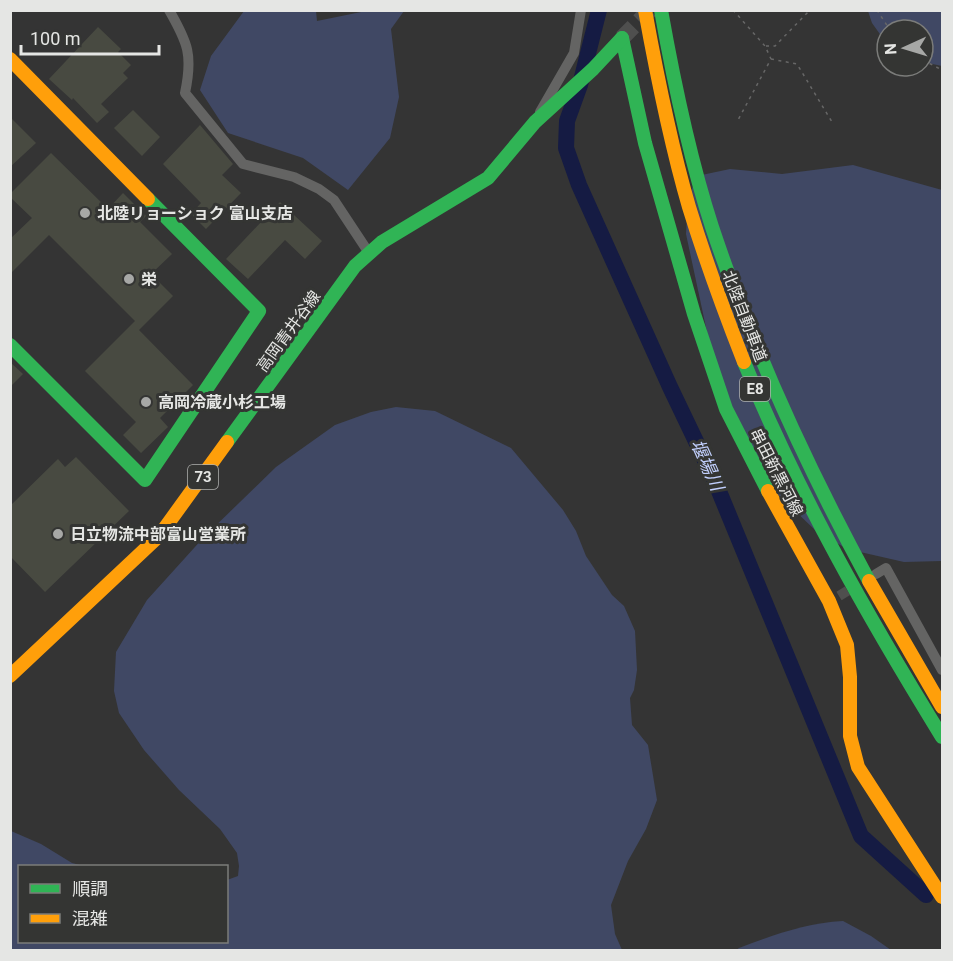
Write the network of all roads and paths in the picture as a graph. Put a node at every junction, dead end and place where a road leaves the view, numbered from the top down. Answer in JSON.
{"nodes":[{"id":1,"x":169,"y":10,"type":"edge"},
{"id":2,"x":581,"y":10,"type":"edge"},
{"id":3,"x":645,"y":10,"type":"edge"},
{"id":4,"x":661,"y":10,"type":"edge"},
{"id":5,"x":733,"y":10,"type":"edge"},
{"id":6,"x":810,"y":10,"type":"edge"},
{"id":7,"x":622,"y":38,"type":"joint"},
{"id":8,"x":765,"y":46,"type":"junction"},
{"id":9,"x":10,"y":59,"type":"edge"},
{"id":10,"x":771,"y":59,"type":"junction"},
{"id":11,"x":738,"y":120,"type":"dead end"},
{"id":12,"x":535,"y":122,"type":"junction"},
{"id":13,"x":832,"y":122,"type":"dead end"},
{"id":14,"x":369,"y":253,"type":"junction"},
{"id":15,"x":10,"y":345,"type":"edge"},
{"id":16,"x":876,"y":574,"type":"dead end"},
{"id":17,"x":942,"y":670,"type":"edge"},
{"id":18,"x":10,"y":676,"type":"edge"},
{"id":19,"x":942,"y":707,"type":"edge"},
{"id":20,"x":942,"y":737,"type":"edge"},
{"id":21,"x":942,"y":897,"type":"edge"}],
"edges":[{"from":1,"to":14,"type":"street"},
{"from":2,"to":12,"type":"street"},
{"from":3,"to":20,"type":"main road","name":"北陸自動車道","number":"E8"},
{"from":4,"to":19,"type":"main road","name":"北陸自動車道","number":"E8"},
{"from":5,"to":8,"type":"path"},
{"from":6,"to":8,"type":"path"},
{"from":7,"to":12,"type":"main road","name":"高岡青井谷線","number":"73"},
{"from":7,"to":21,"type":"main road","name":"串田新黒河線"},
{"from":8,"to":10,"type":"path"},
{"from":9,"to":15,"type":"main road"},
{"from":10,"to":11,"type":"path"},
{"from":10,"to":13,"type":"path"},
{"from":12,"to":14,"type":"main road","name":"高岡青井谷線","number":"73"},
{"from":14,"to":18,"type":"main road","name":"高岡青井谷線","number":"73"},
{"from":16,"to":17,"type":"street"}]}
